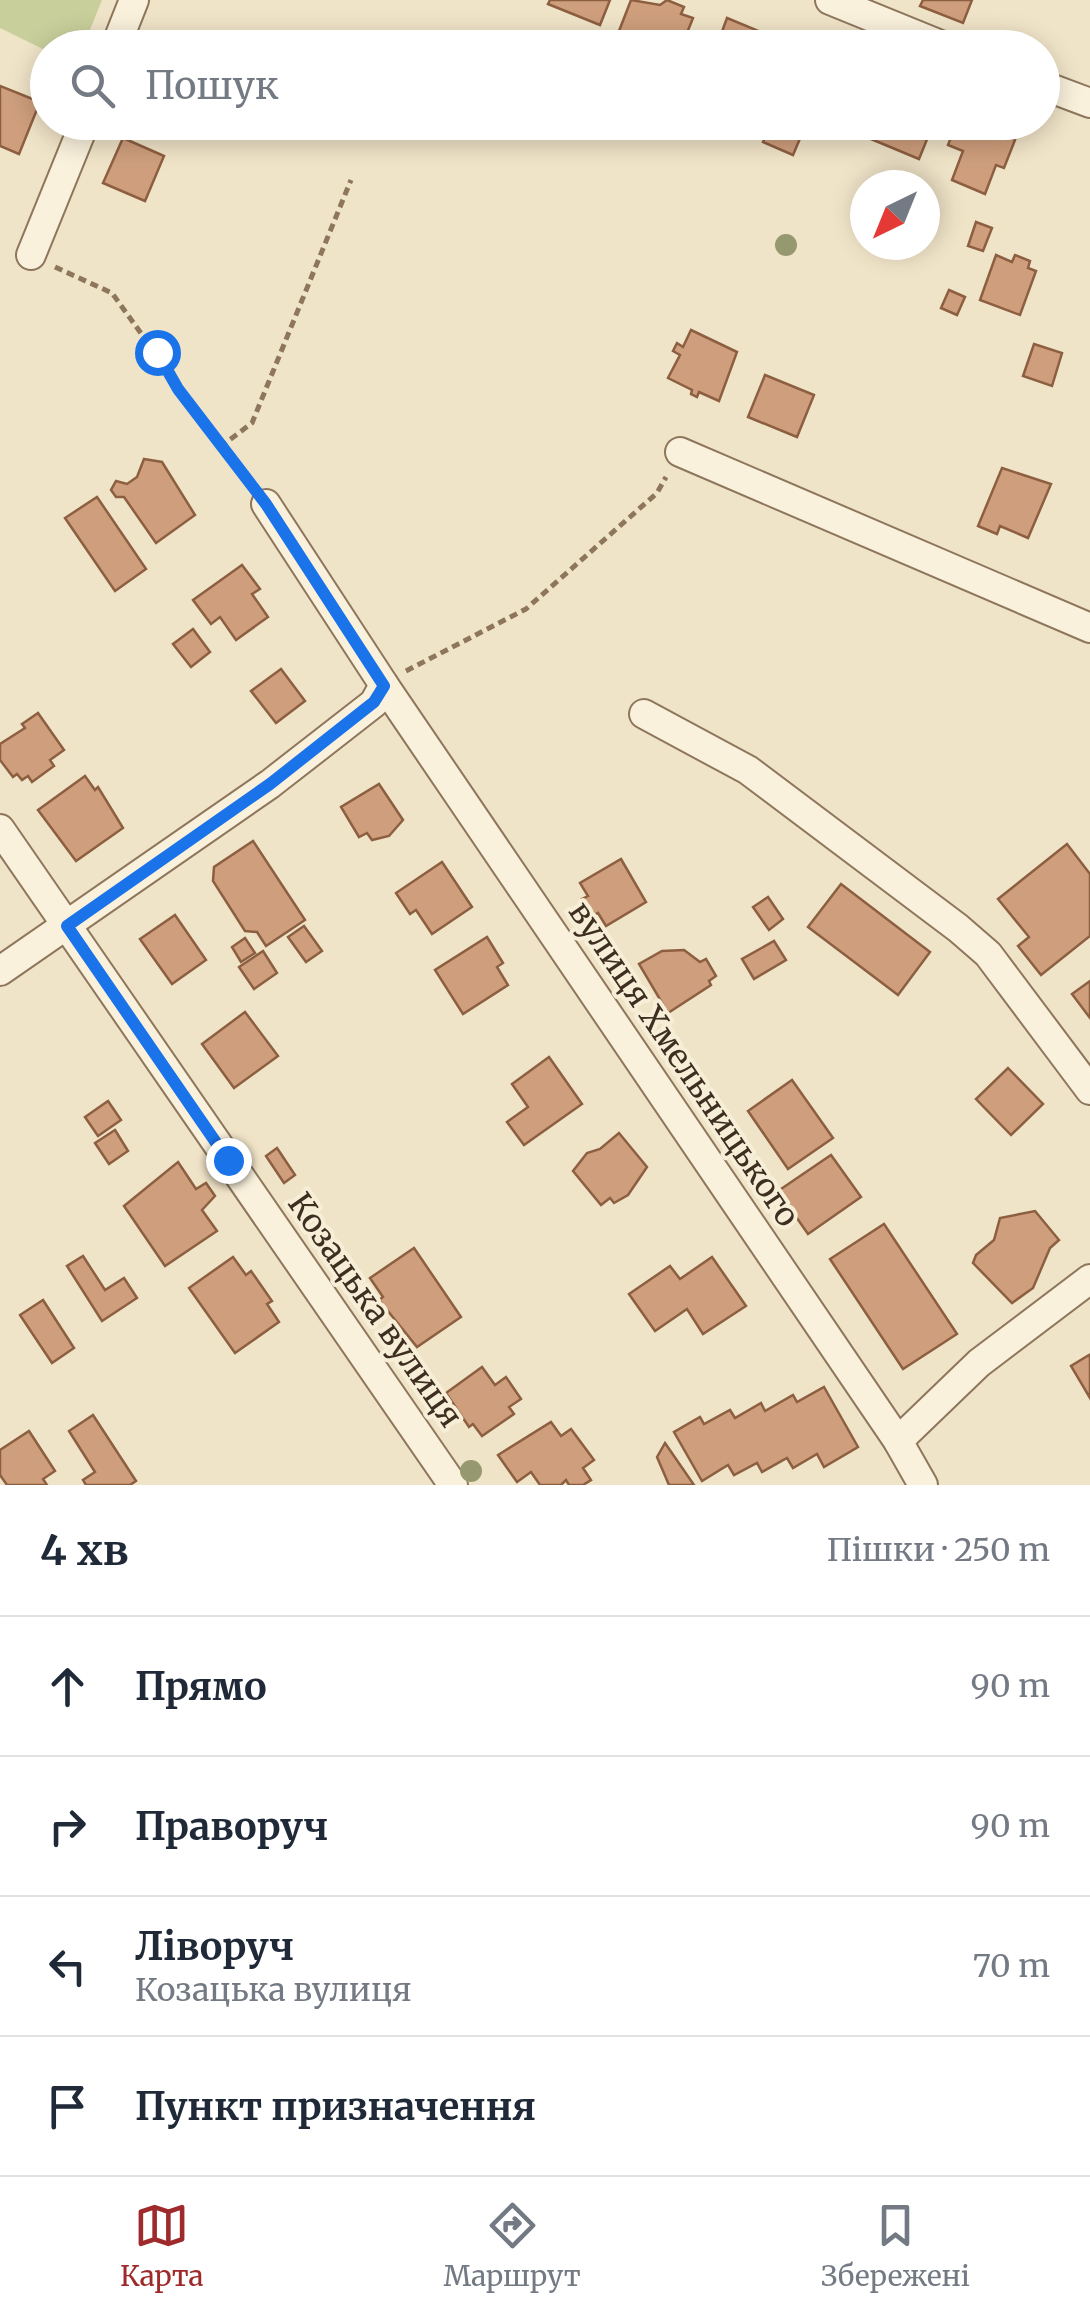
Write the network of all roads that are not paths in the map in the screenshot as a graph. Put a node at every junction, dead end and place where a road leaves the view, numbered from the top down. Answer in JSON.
{"nodes":[{"id":1,"x":134,"y":0,"type":"edge"},
{"id":2,"x":830,"y":0,"type":"edge"},
{"id":3,"x":122,"y":30,"type":"edge"},
{"id":4,"x":904,"y":30,"type":"edge"},
{"id":5,"x":1060,"y":92,"type":"edge"},
{"id":6,"x":1090,"y":103,"type":"edge"},
{"id":7,"x":77,"y":140,"type":"edge"},
{"id":8,"x":31,"y":256,"type":"road end"},
{"id":9,"x":680,"y":452,"type":"road end"},
{"id":10,"x":266,"y":504,"type":"road end"},
{"id":11,"x":1090,"y":628,"type":"edge"},
{"id":12,"x":384,"y":686,"type":"junction"},
{"id":13,"x":644,"y":714,"type":"dead end"},
{"id":14,"x":0,"y":830,"type":"edge"},
{"id":15,"x":67,"y":926,"type":"junction"},
{"id":16,"x":0,"y":971,"type":"edge"},
{"id":17,"x":1090,"y":1090,"type":"edge"},
{"id":18,"x":1090,"y":1278,"type":"edge"},
{"id":19,"x":898,"y":1441,"type":"junction"},
{"id":20,"x":453,"y":1485,"type":"edge"},
{"id":21,"x":922,"y":1485,"type":"edge"}],
"edges":[{"from":1,"to":3,"type":"street"},
{"from":2,"to":4,"type":"street"},
{"from":5,"to":6,"type":"street"},
{"from":7,"to":8,"type":"street"},
{"from":9,"to":11,"type":"street"},
{"from":10,"to":12,"type":"street","name":"вулиця Хмельницького"},
{"from":12,"to":15,"type":"street"},
{"from":12,"to":19,"type":"street","name":"вулиця Хмельницького"},
{"from":13,"to":17,"type":"street"},
{"from":14,"to":15,"type":"street","name":"Козацька вулиця"},
{"from":15,"to":16,"type":"street"},
{"from":15,"to":20,"type":"street","name":"Козацька вулиця"},
{"from":18,"to":19,"type":"street"},
{"from":19,"to":21,"type":"street","name":"вулиця Хмельницького"}]}
